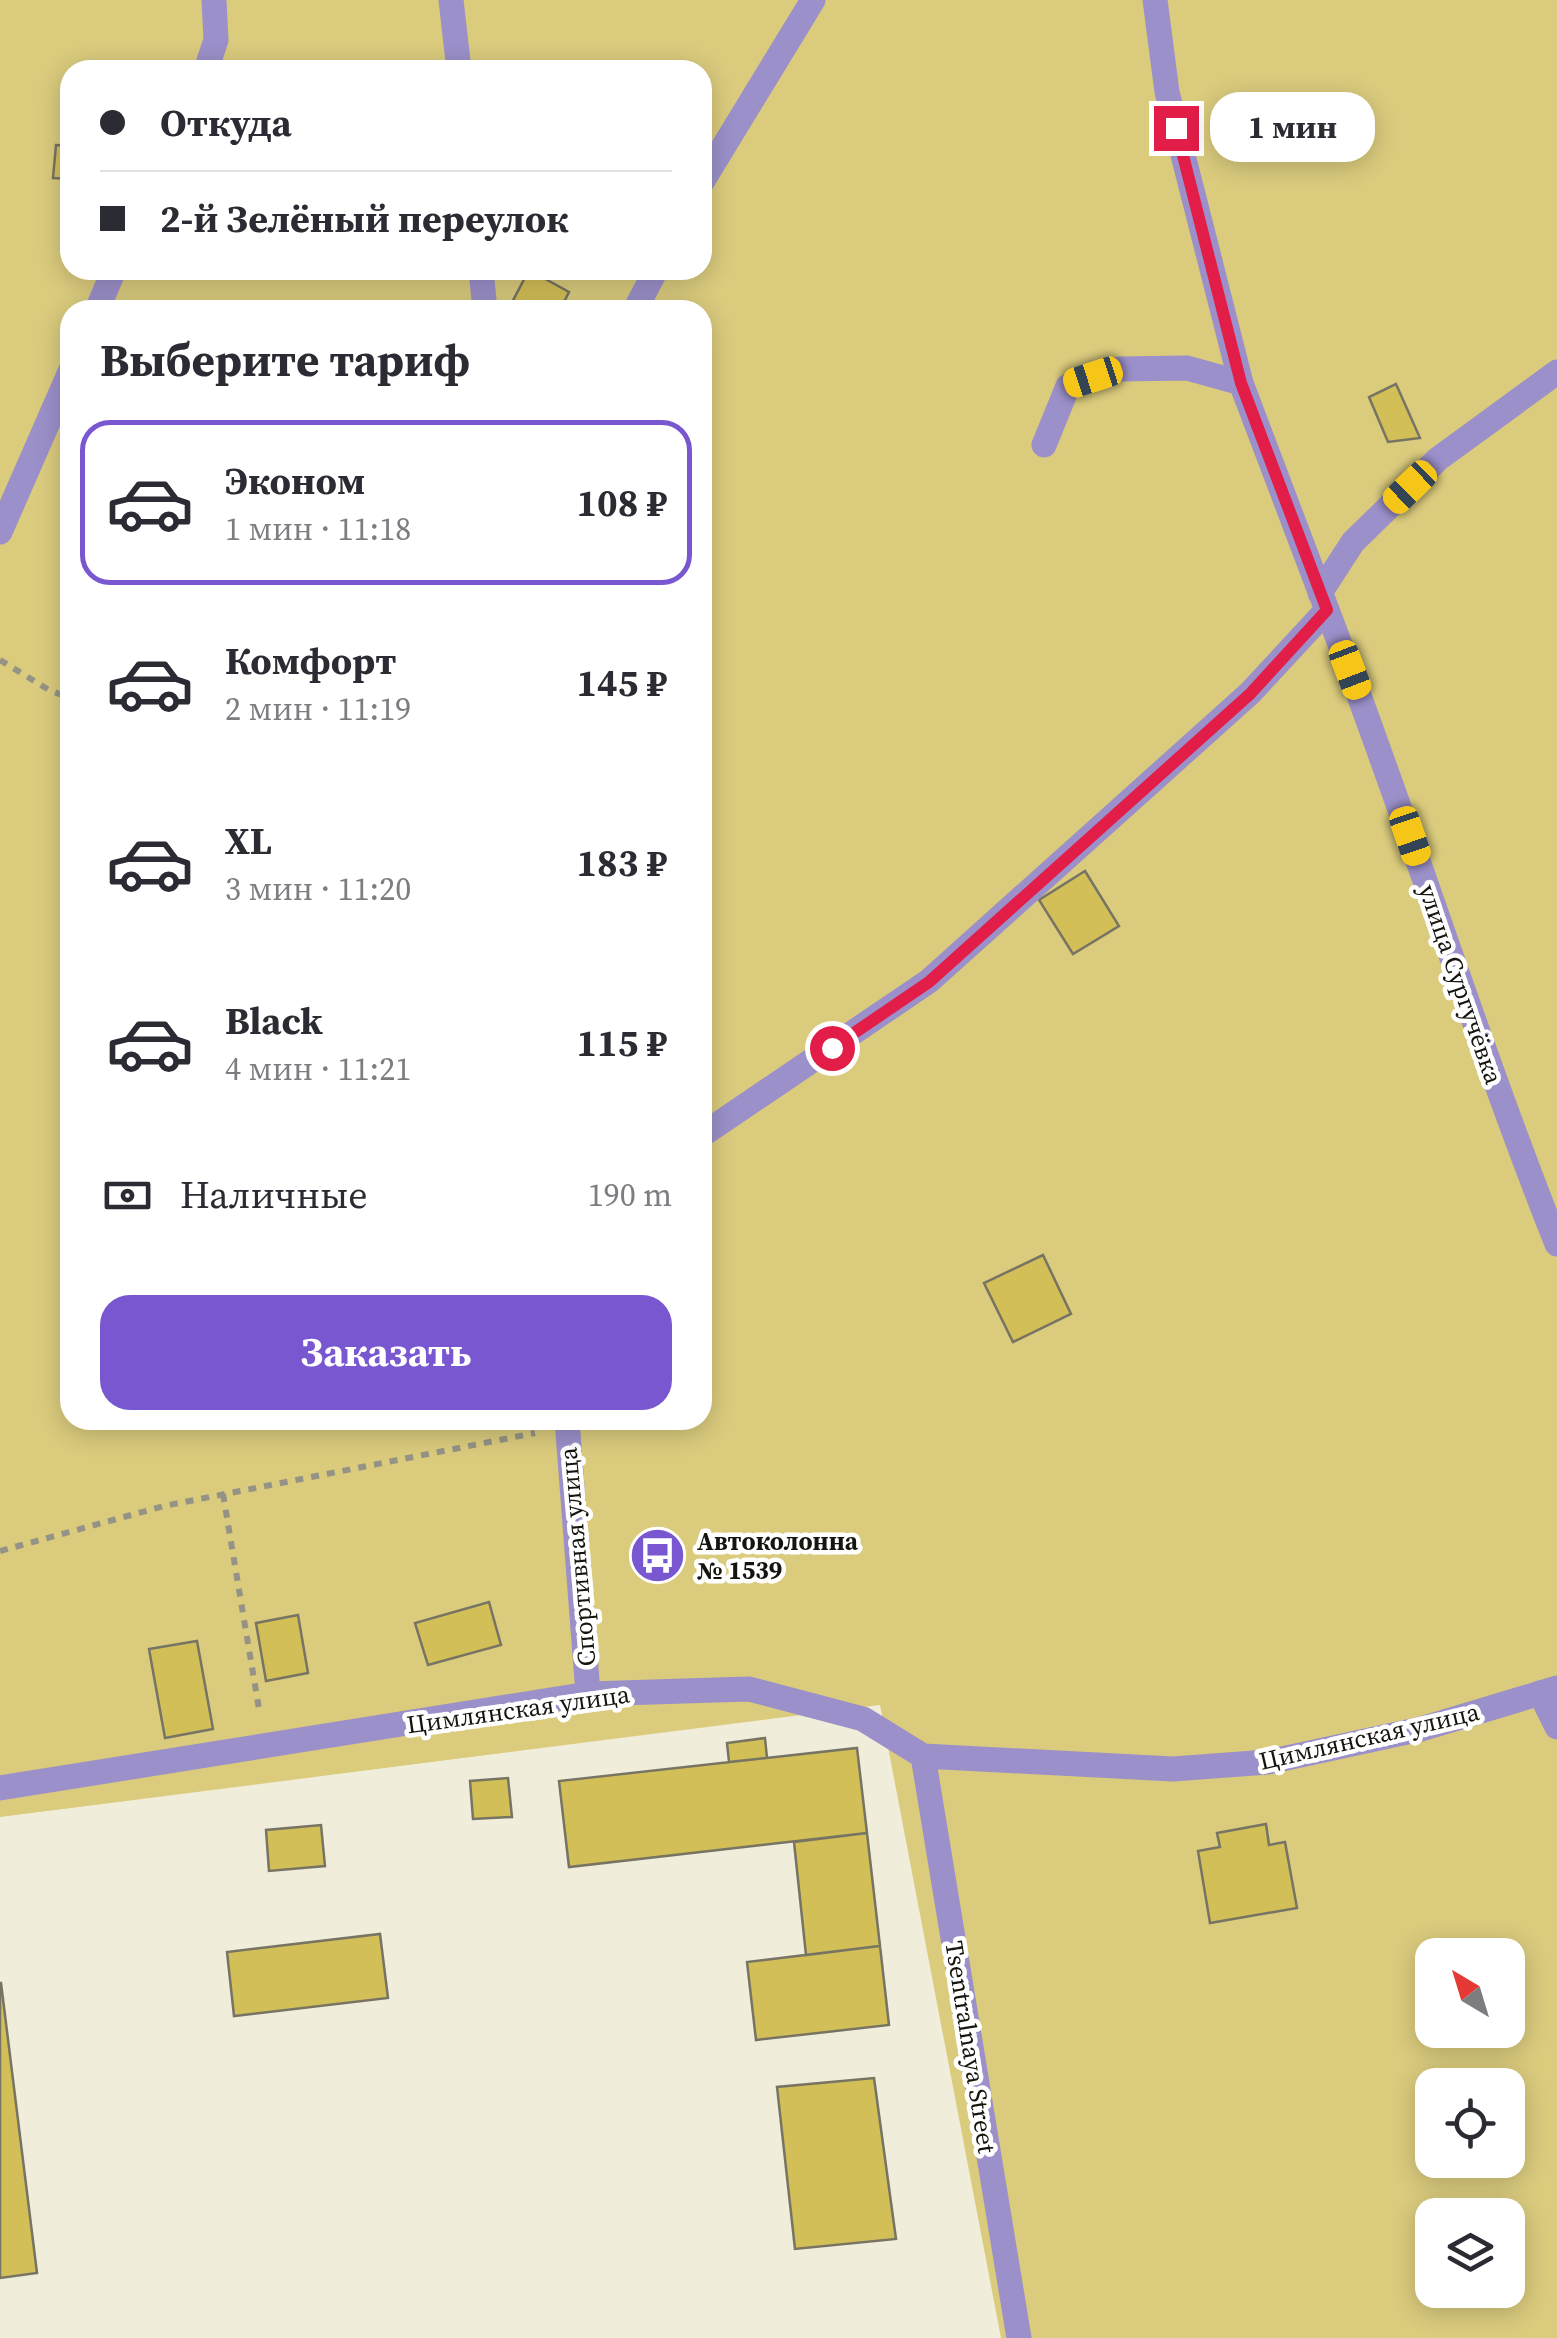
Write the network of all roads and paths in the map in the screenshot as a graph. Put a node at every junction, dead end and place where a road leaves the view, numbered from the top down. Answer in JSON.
{"nodes":[{"id":1,"x":214,"y":0,"type":"edge"},
{"id":2,"x":451,"y":0,"type":"edge"},
{"id":3,"x":812,"y":0,"type":"edge"},
{"id":4,"x":1154,"y":0,"type":"edge"},
{"id":5,"x":209,"y":60,"type":"edge"},
{"id":6,"x":458,"y":60,"type":"edge"},
{"id":7,"x":712,"y":165,"type":"edge"},
{"id":8,"x":1557,"y":372,"type":"edge"},
{"id":9,"x":1241,"y":383,"type":"junction"},
{"id":10,"x":60,"y":395,"type":"edge"},
{"id":11,"x":1044,"y":444,"type":"dead end"},
{"id":12,"x":0,"y":532,"type":"edge"},
{"id":13,"x":1323,"y":602,"type":"junction"},
{"id":14,"x":0,"y":660,"type":"edge"},
{"id":15,"x":60,"y":693,"type":"edge"},
{"id":16,"x":712,"y":1128,"type":"edge"},
{"id":17,"x":1557,"y":1244,"type":"edge"},
{"id":18,"x":536,"y":1430,"type":"edge"},
{"id":19,"x":566,"y":1430,"type":"edge"},
{"id":20,"x":223,"y":1494,"type":"junction"},
{"id":21,"x":0,"y":1551,"type":"edge"},
{"id":22,"x":1549,"y":1690,"type":"edge"},
{"id":23,"x":588,"y":1694,"type":"junction"},
{"id":24,"x":1557,"y":1727,"type":"edge"},
{"id":25,"x":266,"y":1746,"type":"junction"},
{"id":26,"x":923,"y":1756,"type":"junction"},
{"id":27,"x":0,"y":1788,"type":"edge"},
{"id":28,"x":1019,"y":2338,"type":"edge"}],
"edges":[{"from":1,"to":5,"type":"street"},
{"from":2,"to":6,"type":"street"},
{"from":3,"to":7,"type":"street"},
{"from":4,"to":9,"type":"street","name":"улица Сургучёвка"},
{"from":8,"to":13,"type":"street"},
{"from":9,"to":11,"type":"street"},
{"from":9,"to":13,"type":"street","name":"улица Сургучёвка"},
{"from":10,"to":12,"type":"street"},
{"from":13,"to":16,"type":"street"},
{"from":13,"to":17,"type":"street","name":"улица Сургучёвка"},
{"from":14,"to":15,"type":"path"},
{"from":18,"to":20,"type":"path"},
{"from":19,"to":23,"type":"street","name":"Спортивная улица"},
{"from":20,"to":21,"type":"path"},
{"from":20,"to":25,"type":"path"},
{"from":22,"to":24,"type":"street"},
{"from":22,"to":26,"type":"street","name":"Цимлянская улица"},
{"from":23,"to":25,"type":"street","name":"Цимлянская улица"},
{"from":23,"to":26,"type":"street","name":"Цимлянская улица"},
{"from":25,"to":27,"type":"street","name":"Цимлянская улица"},
{"from":26,"to":28,"type":"street","name":"Tsentralnaya Street"}]}
